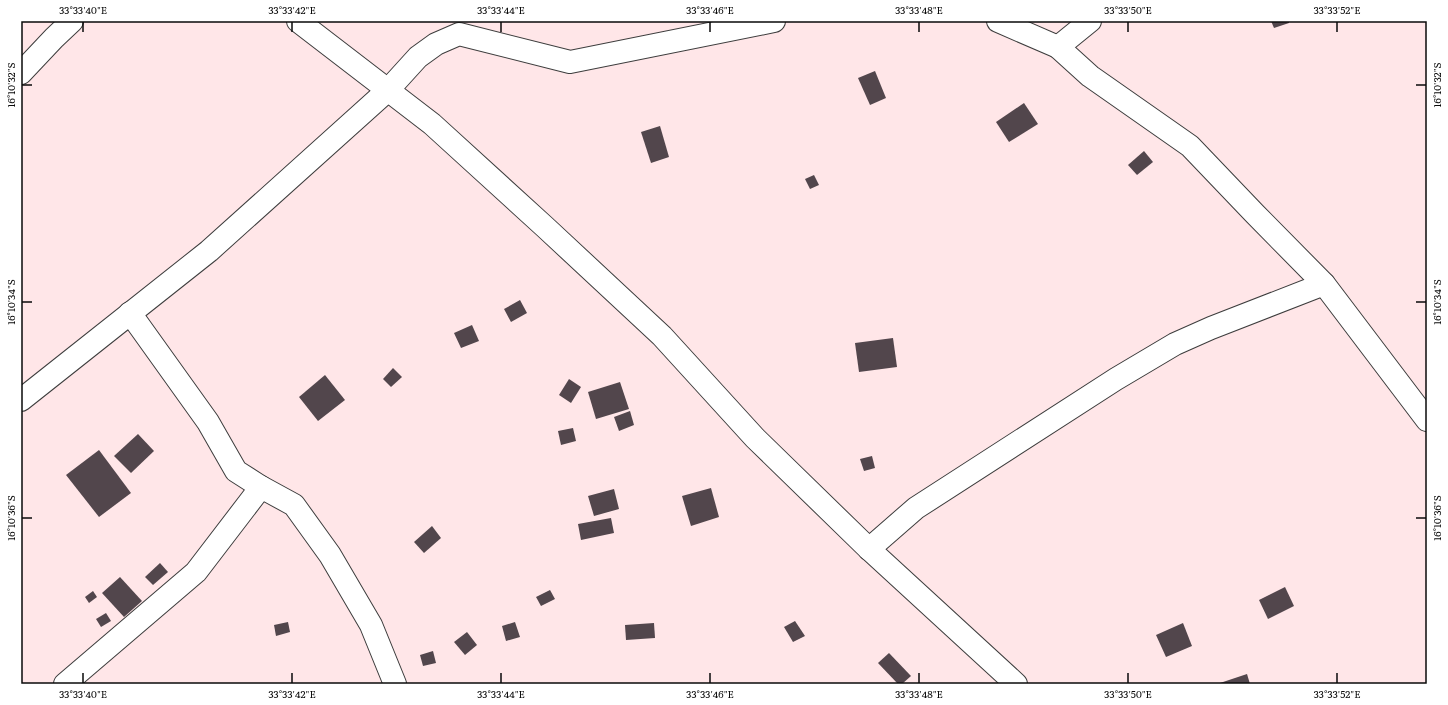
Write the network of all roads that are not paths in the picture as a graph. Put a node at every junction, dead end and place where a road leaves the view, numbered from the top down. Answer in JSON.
{"nodes":[{"id":1,"x":72,"y":21,"type":"edge"},
{"id":2,"x":298,"y":21,"type":"edge"},
{"id":3,"x":774,"y":21,"type":"edge"},
{"id":4,"x":998,"y":21,"type":"edge"},
{"id":5,"x":1090,"y":21,"type":"edge"},
{"id":6,"x":726,"y":26,"type":"edge"},
{"id":7,"x":1058,"y":47,"type":"junction"},
{"id":8,"x":21,"y":73,"type":"edge"},
{"id":9,"x":388,"y":90,"type":"junction"},
{"id":10,"x":1324,"y":284,"type":"junction"},
{"id":11,"x":130,"y":313,"type":"junction"},
{"id":12,"x":21,"y":400,"type":"edge"},
{"id":13,"x":1427,"y":420,"type":"edge"},
{"id":14,"x":261,"y":487,"type":"junction"},
{"id":15,"x":869,"y":549,"type":"junction"},
{"id":16,"x":65,"y":684,"type":"edge"},
{"id":17,"x":395,"y":684,"type":"edge"},
{"id":18,"x":1016,"y":684,"type":"edge"}],
"edges":[{"from":1,"to":8,"type":"street"},
{"from":2,"to":9,"type":"street"},
{"from":3,"to":6,"type":"street"},
{"from":4,"to":7,"type":"street"},
{"from":5,"to":7,"type":"street"},
{"from":6,"to":9,"type":"street"},
{"from":7,"to":10,"type":"street"},
{"from":9,"to":11,"type":"street"},
{"from":9,"to":15,"type":"street"},
{"from":10,"to":13,"type":"street"},
{"from":10,"to":15,"type":"street"},
{"from":11,"to":12,"type":"street"},
{"from":11,"to":14,"type":"street"},
{"from":14,"to":16,"type":"street"},
{"from":14,"to":17,"type":"street"},
{"from":15,"to":18,"type":"street"}]}
